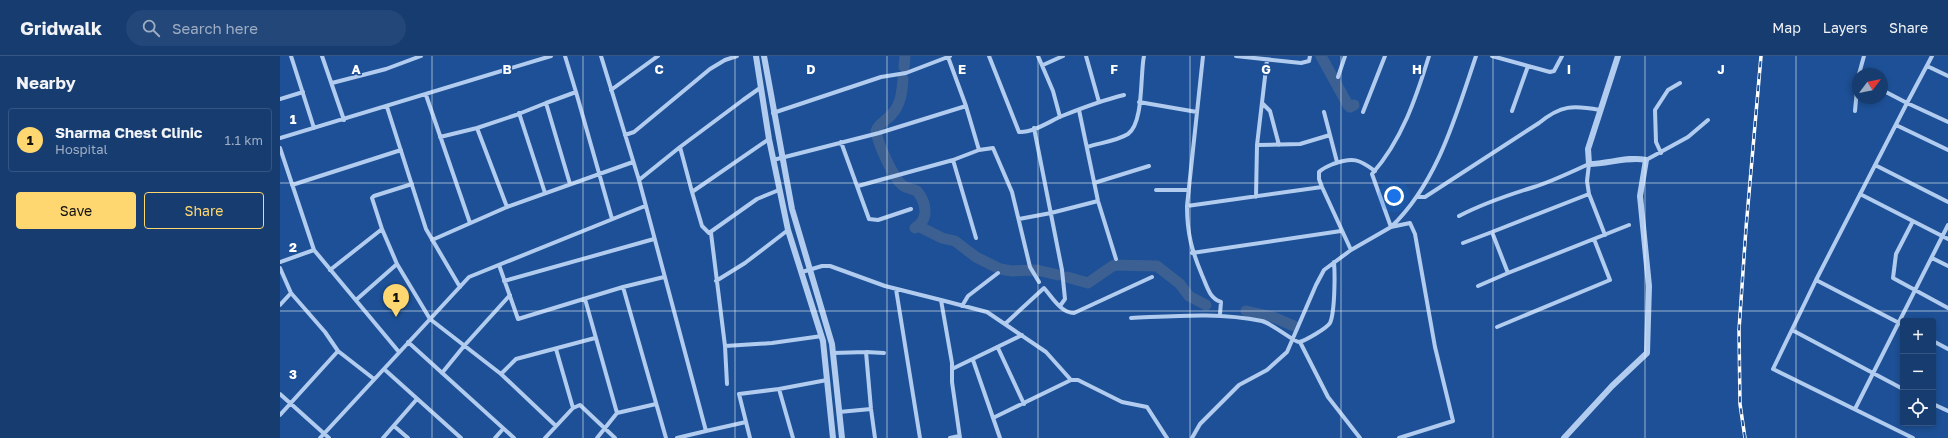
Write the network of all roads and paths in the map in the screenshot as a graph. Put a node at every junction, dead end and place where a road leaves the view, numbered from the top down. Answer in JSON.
{"nodes":[{"id":1,"x":291,"y":56,"type":"edge"},
{"id":2,"x":322,"y":56,"type":"edge"},
{"id":3,"x":421,"y":56,"type":"edge"},
{"id":4,"x":548,"y":56,"type":"edge"},
{"id":5,"x":565,"y":56,"type":"edge"},
{"id":6,"x":601,"y":56,"type":"edge"},
{"id":7,"x":658,"y":56,"type":"edge"},
{"id":8,"x":737,"y":56,"type":"edge"},
{"id":9,"x":756,"y":56,"type":"edge"},
{"id":10,"x":764,"y":56,"type":"edge"},
{"id":11,"x":989,"y":56,"type":"edge"},
{"id":12,"x":1038,"y":56,"type":"edge"},
{"id":13,"x":1063,"y":56,"type":"edge"},
{"id":14,"x":1086,"y":56,"type":"edge"},
{"id":15,"x":1144,"y":56,"type":"edge"},
{"id":16,"x":1203,"y":56,"type":"edge"},
{"id":17,"x":1236,"y":56,"type":"edge"},
{"id":18,"x":1310,"y":56,"type":"edge"},
{"id":19,"x":1345,"y":56,"type":"edge"},
{"id":20,"x":1385,"y":56,"type":"edge"},
{"id":21,"x":1429,"y":56,"type":"edge"},
{"id":22,"x":1476,"y":56,"type":"edge"},
{"id":23,"x":1492,"y":56,"type":"edge"},
{"id":24,"x":1562,"y":56,"type":"edge"},
{"id":25,"x":1618,"y":56,"type":"edge"},
{"id":26,"x":1864,"y":56,"type":"edge"},
{"id":27,"x":1932,"y":56,"type":"edge"},
{"id":28,"x":949,"y":57,"type":"edge"},
{"id":29,"x":941,"y":58,"type":"edge"},
{"id":30,"x":1267,"y":60,"type":"junction"},
{"id":31,"x":1043,"y":65,"type":"junction"},
{"id":32,"x":1528,"y":66,"type":"junction"},
{"id":33,"x":1927,"y":66,"type":"junction"},
{"id":34,"x":1861,"y":68,"type":"edge"},
{"id":35,"x":1948,"y":76,"type":"edge"},
{"id":36,"x":1338,"y":77,"type":"dead end"},
{"id":37,"x":1680,"y":83,"type":"dead end"},
{"id":38,"x":332,"y":84,"type":"junction"},
{"id":39,"x":760,"y":88,"type":"junction"},
{"id":40,"x":611,"y":90,"type":"junction"},
{"id":41,"x":303,"y":92,"type":"junction"},
{"id":42,"x":576,"y":92,"type":"junction"},
{"id":43,"x":1888,"y":93,"type":"edge"},
{"id":44,"x":426,"y":95,"type":"junction"},
{"id":45,"x":1124,"y":96,"type":"dead end"},
{"id":46,"x":280,"y":99,"type":"edge"},
{"id":47,"x":1099,"y":102,"type":"junction"},
{"id":48,"x":1139,"y":102,"type":"junction"},
{"id":49,"x":546,"y":103,"type":"junction"},
{"id":50,"x":1262,"y":103,"type":"junction"},
{"id":51,"x":1907,"y":103,"type":"junction"},
{"id":52,"x":1856,"y":104,"type":"edge"},
{"id":53,"x":966,"y":106,"type":"junction"},
{"id":54,"x":387,"y":107,"type":"junction"},
{"id":55,"x":1079,"y":110,"type":"junction"},
{"id":56,"x":1600,"y":110,"type":"junction"},
{"id":57,"x":1512,"y":111,"type":"dead end"},
{"id":58,"x":1855,"y":111,"type":"dead end"},
{"id":59,"x":1197,"y":112,"type":"junction"},
{"id":60,"x":1324,"y":112,"type":"dead end"},
{"id":61,"x":1363,"y":112,"type":"dead end"},
{"id":62,"x":519,"y":113,"type":"junction"},
{"id":63,"x":773,"y":113,"type":"junction"},
{"id":64,"x":1060,"y":117,"type":"junction"},
{"id":65,"x":344,"y":120,"type":"junction"},
{"id":66,"x":1708,"y":120,"type":"dead end"},
{"id":67,"x":1948,"y":122,"type":"edge"},
{"id":68,"x":1896,"y":125,"type":"junction"},
{"id":69,"x":314,"y":128,"type":"junction"},
{"id":70,"x":477,"y":128,"type":"junction"},
{"id":71,"x":1034,"y":128,"type":"junction"},
{"id":72,"x":625,"y":135,"type":"junction"},
{"id":73,"x":1330,"y":135,"type":"junction"},
{"id":74,"x":440,"y":137,"type":"junction"},
{"id":75,"x":280,"y":138,"type":"edge"},
{"id":76,"x":769,"y":139,"type":"junction"},
{"id":77,"x":841,"y":142,"type":"junction"},
{"id":78,"x":1257,"y":145,"type":"junction"},
{"id":79,"x":1279,"y":145,"type":"junction"},
{"id":80,"x":680,"y":147,"type":"junction"},
{"id":81,"x":1087,"y":147,"type":"junction"},
{"id":82,"x":280,"y":148,"type":"edge"},
{"id":83,"x":401,"y":150,"type":"junction"},
{"id":84,"x":979,"y":150,"type":"junction"},
{"id":85,"x":1948,"y":150,"type":"edge"},
{"id":86,"x":1661,"y":153,"type":"junction"},
{"id":87,"x":781,"y":158,"type":"junction"},
{"id":88,"x":773,"y":160,"type":"junction"},
{"id":89,"x":953,"y":160,"type":"junction"},
{"id":90,"x":1646,"y":160,"type":"junction"},
{"id":91,"x":633,"y":162,"type":"junction"},
{"id":92,"x":1337,"y":162,"type":"junction"},
{"id":93,"x":1589,"y":164,"type":"junction"},
{"id":94,"x":1875,"y":164,"type":"junction"},
{"id":95,"x":1149,"y":166,"type":"dead end"},
{"id":96,"x":1375,"y":171,"type":"junction"},
{"id":97,"x":600,"y":174,"type":"junction"},
{"id":98,"x":638,"y":180,"type":"junction"},
{"id":99,"x":1094,"y":183,"type":"junction"},
{"id":100,"x":412,"y":184,"type":"junction"},
{"id":101,"x":570,"y":184,"type":"junction"},
{"id":102,"x":292,"y":185,"type":"junction"},
{"id":103,"x":858,"y":186,"type":"junction"},
{"id":104,"x":1322,"y":187,"type":"junction"},
{"id":105,"x":779,"y":190,"type":"junction"},
{"id":106,"x":1156,"y":190,"type":"dead end"},
{"id":107,"x":1188,"y":190,"type":"junction"},
{"id":108,"x":692,"y":192,"type":"junction"},
{"id":109,"x":545,"y":193,"type":"junction"},
{"id":110,"x":1589,"y":194,"type":"junction"},
{"id":111,"x":1860,"y":194,"type":"junction"},
{"id":112,"x":1256,"y":197,"type":"junction"},
{"id":113,"x":1417,"y":197,"type":"junction"},
{"id":114,"x":1098,"y":201,"type":"junction"},
{"id":115,"x":1948,"y":202,"type":"edge"},
{"id":116,"x":645,"y":206,"type":"junction"},
{"id":117,"x":1186,"y":206,"type":"junction"},
{"id":118,"x":507,"y":207,"type":"junction"},
{"id":119,"x":911,"y":209,"type":"dead end"},
{"id":120,"x":1050,"y":213,"type":"junction"},
{"id":121,"x":1459,"y":216,"type":"dead end"},
{"id":122,"x":612,"y":219,"type":"junction"},
{"id":123,"x":1019,"y":219,"type":"junction"},
{"id":124,"x":1913,"y":221,"type":"junction"},
{"id":125,"x":470,"y":223,"type":"junction"},
{"id":126,"x":1629,"y":225,"type":"dead end"},
{"id":127,"x":1948,"y":225,"type":"edge"},
{"id":128,"x":1391,"y":226,"type":"junction"},
{"id":129,"x":382,"y":229,"type":"junction"},
{"id":130,"x":788,"y":230,"type":"junction"},
{"id":131,"x":1341,"y":231,"type":"junction"},
{"id":132,"x":1492,"y":232,"type":"junction"},
{"id":133,"x":711,"y":233,"type":"junction"},
{"id":134,"x":1605,"y":235,"type":"junction"},
{"id":135,"x":1943,"y":236,"type":"junction"},
{"id":136,"x":976,"y":238,"type":"dead end"},
{"id":137,"x":654,"y":239,"type":"junction"},
{"id":138,"x":1594,"y":239,"type":"junction"},
{"id":139,"x":1948,"y":239,"type":"edge"},
{"id":140,"x":432,"y":240,"type":"junction"},
{"id":141,"x":1464,"y":243,"type":"dead end"},
{"id":142,"x":314,"y":250,"type":"junction"},
{"id":143,"x":1351,"y":250,"type":"junction"},
{"id":144,"x":1192,"y":253,"type":"junction"},
{"id":145,"x":1932,"y":258,"type":"junction"},
{"id":146,"x":1116,"y":259,"type":"dead end"},
{"id":147,"x":280,"y":262,"type":"edge"},
{"id":148,"x":1334,"y":262,"type":"junction"},
{"id":149,"x":397,"y":264,"type":"junction"},
{"id":150,"x":499,"y":265,"type":"junction"},
{"id":151,"x":1948,"y":266,"type":"edge"},
{"id":152,"x":280,"y":268,"type":"edge"},
{"id":153,"x":810,"y":269,"type":"junction"},
{"id":154,"x":330,"y":270,"type":"junction"},
{"id":155,"x":802,"y":272,"type":"junction"},
{"id":156,"x":998,"y":273,"type":"dead end"},
{"id":157,"x":1508,"y":273,"type":"junction"},
{"id":158,"x":664,"y":277,"type":"junction"},
{"id":159,"x":1152,"y":277,"type":"dead end"},
{"id":160,"x":1816,"y":280,"type":"junction"},
{"id":161,"x":504,"y":281,"type":"junction"},
{"id":162,"x":716,"y":281,"type":"junction"},
{"id":163,"x":1039,"y":282,"type":"dead end"},
{"id":164,"x":1478,"y":286,"type":"dead end"},
{"id":165,"x":460,"y":287,"type":"junction"},
{"id":166,"x":623,"y":288,"type":"junction"},
{"id":167,"x":896,"y":289,"type":"junction"},
{"id":168,"x":1915,"y":290,"type":"junction"},
{"id":169,"x":291,"y":293,"type":"junction"},
{"id":170,"x":510,"y":295,"type":"junction"},
{"id":171,"x":585,"y":299,"type":"junction"},
{"id":172,"x":356,"y":300,"type":"junction"},
{"id":173,"x":941,"y":300,"type":"junction"},
{"id":174,"x":280,"y":305,"type":"edge"},
{"id":175,"x":962,"y":306,"type":"junction"},
{"id":176,"x":1060,"y":306,"type":"junction"},
{"id":177,"x":1948,"y":308,"type":"edge"},
{"id":178,"x":1220,"y":314,"type":"junction"},
{"id":179,"x":1131,"y":318,"type":"dead end"},
{"id":180,"x":1903,"y":318,"type":"edge"},
{"id":181,"x":430,"y":319,"type":"junction"},
{"id":182,"x":1900,"y":323,"type":"edge"},
{"id":183,"x":1005,"y":324,"type":"junction"},
{"id":184,"x":1900,"y":326,"type":"edge"},
{"id":185,"x":1497,"y":327,"type":"dead end"},
{"id":186,"x":1792,"y":330,"type":"junction"},
{"id":187,"x":1022,"y":335,"type":"junction"},
{"id":188,"x":822,"y":336,"type":"junction"},
{"id":189,"x":595,"y":338,"type":"junction"},
{"id":190,"x":1293,"y":339,"type":"junction"},
{"id":191,"x":408,"y":342,"type":"junction"},
{"id":192,"x":1300,"y":342,"type":"junction"},
{"id":193,"x":1936,"y":343,"type":"edge"},
{"id":194,"x":464,"y":346,"type":"junction"},
{"id":195,"x":725,"y":346,"type":"junction"},
{"id":196,"x":998,"y":348,"type":"junction"},
{"id":197,"x":556,"y":349,"type":"junction"},
{"id":198,"x":1948,"y":349,"type":"edge"},
{"id":199,"x":338,"y":351,"type":"junction"},
{"id":200,"x":399,"y":352,"type":"junction"},
{"id":201,"x":866,"y":352,"type":"junction"},
{"id":202,"x":833,"y":353,"type":"junction"},
{"id":203,"x":884,"y":353,"type":"dead end"},
{"id":204,"x":973,"y":360,"type":"junction"},
{"id":205,"x":384,"y":369,"type":"junction"},
{"id":206,"x":952,"y":369,"type":"junction"},
{"id":207,"x":442,"y":373,"type":"junction"},
{"id":208,"x":500,"y":374,"type":"junction"},
{"id":209,"x":1873,"y":375,"type":"junction"},
{"id":210,"x":374,"y":379,"type":"junction"},
{"id":211,"x":827,"y":380,"type":"junction"},
{"id":212,"x":1071,"y":380,"type":"junction"},
{"id":213,"x":727,"y":384,"type":"dead end"},
{"id":214,"x":1900,"y":388,"type":"edge"},
{"id":215,"x":779,"y":389,"type":"junction"},
{"id":216,"x":280,"y":394,"type":"edge"},
{"id":217,"x":417,"y":398,"type":"junction"},
{"id":218,"x":290,"y":403,"type":"junction"},
{"id":219,"x":656,"y":404,"type":"junction"},
{"id":220,"x":1024,"y":404,"type":"junction"},
{"id":221,"x":1936,"y":405,"type":"edge"},
{"id":222,"x":574,"y":408,"type":"junction"},
{"id":223,"x":871,"y":409,"type":"junction"},
{"id":224,"x":1855,"y":409,"type":"junction"},
{"id":225,"x":1948,"y":411,"type":"edge"},
{"id":226,"x":839,"y":412,"type":"junction"},
{"id":227,"x":617,"y":413,"type":"junction"},
{"id":228,"x":280,"y":415,"type":"edge"},
{"id":229,"x":993,"y":418,"type":"junction"},
{"id":230,"x":746,"y":422,"type":"junction"},
{"id":231,"x":394,"y":426,"type":"junction"},
{"id":232,"x":556,"y":426,"type":"junction"},
{"id":233,"x":503,"y":429,"type":"junction"},
{"id":234,"x":605,"y":429,"type":"junction"},
{"id":235,"x":706,"y":431,"type":"junction"},
{"id":236,"x":324,"y":434,"type":"junction"},
{"id":237,"x":960,"y":437,"type":"edge"},
{"id":238,"x":320,"y":438,"type":"edge"},
{"id":239,"x":329,"y":438,"type":"edge"},
{"id":240,"x":383,"y":438,"type":"edge"},
{"id":241,"x":408,"y":438,"type":"edge"},
{"id":242,"x":461,"y":438,"type":"edge"},
{"id":243,"x":495,"y":438,"type":"edge"},
{"id":244,"x":514,"y":438,"type":"edge"},
{"id":245,"x":545,"y":438,"type":"edge"},
{"id":246,"x":597,"y":438,"type":"edge"},
{"id":247,"x":615,"y":438,"type":"edge"},
{"id":248,"x":666,"y":438,"type":"edge"},
{"id":249,"x":677,"y":438,"type":"edge"},
{"id":250,"x":750,"y":438,"type":"edge"},
{"id":251,"x":793,"y":438,"type":"edge"},
{"id":252,"x":833,"y":438,"type":"edge"},
{"id":253,"x":842,"y":438,"type":"edge"},
{"id":254,"x":875,"y":438,"type":"edge"},
{"id":255,"x":920,"y":438,"type":"edge"},
{"id":256,"x":950,"y":438,"type":"edge"},
{"id":257,"x":1000,"y":438,"type":"edge"},
{"id":258,"x":1167,"y":438,"type":"edge"},
{"id":259,"x":1192,"y":438,"type":"edge"},
{"id":260,"x":1360,"y":438,"type":"edge"},
{"id":261,"x":1399,"y":438,"type":"edge"},
{"id":262,"x":1564,"y":438,"type":"edge"},
{"id":263,"x":1914,"y":438,"type":"edge"}],
"edges":[{"from":1,"to":41,"type":"street"},
{"from":2,"to":38,"type":"street"},
{"from":3,"to":38,"type":"street"},
{"from":4,"to":44,"type":"street"},
{"from":5,"to":42,"type":"street"},
{"from":6,"to":40,"type":"street"},
{"from":7,"to":40,"type":"street"},
{"from":8,"to":72,"type":"street"},
{"from":9,"to":39,"type":"street"},
{"from":10,"to":63,"type":"street"},
{"from":11,"to":71,"type":"street"},
{"from":12,"to":31,"type":"street"},
{"from":13,"to":31,"type":"street"},
{"from":14,"to":47,"type":"street"},
{"from":15,"to":48,"type":"street"},
{"from":16,"to":59,"type":"street"},
{"from":17,"to":30,"type":"street"},
{"from":18,"to":30,"type":"street"},
{"from":19,"to":36,"type":"street"},
{"from":20,"to":61,"type":"street"},
{"from":21,"to":96,"type":"street"},
{"from":22,"to":113,"type":"street"},
{"from":23,"to":32,"type":"street"},
{"from":24,"to":32,"type":"street"},
{"from":25,"to":56,"type":"street"},
{"from":26,"to":34,"type":"street"},
{"from":27,"to":33,"type":"street"},
{"from":28,"to":29,"type":"street"},
{"from":28,"to":53,"type":"street"},
{"from":29,"to":63,"type":"street"},
{"from":30,"to":50,"type":"street"},
{"from":31,"to":64,"type":"street"},
{"from":32,"to":57,"type":"street"},
{"from":33,"to":35,"type":"street"},
{"from":33,"to":51,"type":"street"},
{"from":37,"to":86,"type":"street"},
{"from":38,"to":65,"type":"street"},
{"from":39,"to":76,"type":"street"},
{"from":39,"to":80,"type":"street"},
{"from":40,"to":72,"type":"street"},
{"from":41,"to":46,"type":"street"},
{"from":41,"to":69,"type":"street"},
{"from":42,"to":49,"type":"street"},
{"from":42,"to":97,"type":"street"},
{"from":43,"to":51,"type":"street"},
{"from":44,"to":54,"type":"street"},
{"from":44,"to":74,"type":"street"},
{"from":45,"to":47,"type":"street"},
{"from":47,"to":55,"type":"street"},
{"from":48,"to":59,"type":"street"},
{"from":48,"to":81,"type":"street"},
{"from":49,"to":62,"type":"street"},
{"from":49,"to":101,"type":"street"},
{"from":50,"to":78,"type":"street"},
{"from":50,"to":79,"type":"street"},
{"from":51,"to":67,"type":"street"},
{"from":51,"to":68,"type":"street"},
{"from":52,"to":58,"type":"street"},
{"from":53,"to":77,"type":"street"},
{"from":53,"to":84,"type":"street"},
{"from":54,"to":65,"type":"street"},
{"from":54,"to":83,"type":"street"},
{"from":55,"to":64,"type":"street"},
{"from":55,"to":81,"type":"street"},
{"from":56,"to":93,"type":"street"},
{"from":56,"to":113,"type":"street"},
{"from":59,"to":107,"type":"street"},
{"from":60,"to":73,"type":"street"},
{"from":62,"to":70,"type":"street"},
{"from":62,"to":109,"type":"street"},
{"from":63,"to":87,"type":"street"},
{"from":64,"to":71,"type":"street"},
{"from":65,"to":69,"type":"street"},
{"from":66,"to":86,"type":"street"},
{"from":68,"to":85,"type":"street"},
{"from":68,"to":94,"type":"street"},
{"from":69,"to":75,"type":"street"},
{"from":70,"to":74,"type":"street"},
{"from":70,"to":118,"type":"street"},
{"from":71,"to":120,"type":"street"},
{"from":72,"to":91,"type":"street"},
{"from":73,"to":79,"type":"street"},
{"from":73,"to":92,"type":"street"},
{"from":74,"to":125,"type":"street"},
{"from":76,"to":88,"type":"street"},
{"from":76,"to":108,"type":"street"},
{"from":77,"to":87,"type":"street"},
{"from":77,"to":103,"type":"street"},
{"from":78,"to":79,"type":"street"},
{"from":78,"to":112,"type":"street"},
{"from":80,"to":98,"type":"street"},
{"from":80,"to":108,"type":"street"},
{"from":81,"to":99,"type":"street"},
{"from":82,"to":102,"type":"street"},
{"from":83,"to":100,"type":"street"},
{"from":83,"to":102,"type":"street"},
{"from":84,"to":89,"type":"street"},
{"from":84,"to":123,"type":"street"},
{"from":86,"to":90,"type":"street"},
{"from":87,"to":88,"type":"street"},
{"from":87,"to":153,"type":"street"},
{"from":88,"to":105,"type":"street"},
{"from":89,"to":103,"type":"street"},
{"from":89,"to":136,"type":"street"},
{"from":90,"to":93,"type":"street"},
{"from":90,"to":262,"type":"street"},
{"from":91,"to":97,"type":"street"},
{"from":91,"to":98,"type":"street"},
{"from":92,"to":96,"type":"street"},
{"from":92,"to":104,"type":"street"},
{"from":93,"to":110,"type":"street"},
{"from":93,"to":121,"type":"street"},
{"from":94,"to":111,"type":"street"},
{"from":94,"to":115,"type":"street"},
{"from":95,"to":99,"type":"street"},
{"from":96,"to":128,"type":"street"},
{"from":97,"to":101,"type":"street"},
{"from":97,"to":122,"type":"street"},
{"from":98,"to":116,"type":"street"},
{"from":99,"to":114,"type":"street"},
{"from":100,"to":129,"type":"street"},
{"from":100,"to":140,"type":"street"},
{"from":101,"to":109,"type":"street"},
{"from":102,"to":142,"type":"street"},
{"from":103,"to":119,"type":"street"},
{"from":104,"to":112,"type":"street"},
{"from":104,"to":131,"type":"street"},
{"from":105,"to":130,"type":"street"},
{"from":105,"to":133,"type":"street"},
{"from":106,"to":107,"type":"street"},
{"from":107,"to":117,"type":"street"},
{"from":108,"to":133,"type":"street"},
{"from":109,"to":118,"type":"street"},
{"from":110,"to":132,"type":"street"},
{"from":110,"to":134,"type":"street"},
{"from":111,"to":124,"type":"street"},
{"from":111,"to":160,"type":"street"},
{"from":112,"to":117,"type":"street"},
{"from":113,"to":128,"type":"street"},
{"from":114,"to":120,"type":"street"},
{"from":114,"to":146,"type":"street"},
{"from":116,"to":122,"type":"street"},
{"from":116,"to":137,"type":"street"},
{"from":117,"to":144,"type":"street"},
{"from":118,"to":125,"type":"street"},
{"from":120,"to":123,"type":"street"},
{"from":120,"to":176,"type":"street"},
{"from":122,"to":150,"type":"street"},
{"from":123,"to":163,"type":"street"},
{"from":124,"to":135,"type":"street"},
{"from":124,"to":168,"type":"street"},
{"from":125,"to":140,"type":"street"},
{"from":126,"to":134,"type":"street"},
{"from":127,"to":135,"type":"street"},
{"from":128,"to":143,"type":"street"},
{"from":128,"to":261,"type":"street"},
{"from":129,"to":149,"type":"street"},
{"from":129,"to":154,"type":"street"},
{"from":130,"to":155,"type":"street"},
{"from":130,"to":162,"type":"street"},
{"from":131,"to":143,"type":"street"},
{"from":131,"to":144,"type":"street"},
{"from":132,"to":141,"type":"street"},
{"from":132,"to":157,"type":"street"},
{"from":133,"to":162,"type":"street"},
{"from":134,"to":138,"type":"street"},
{"from":135,"to":139,"type":"street"},
{"from":135,"to":145,"type":"street"},
{"from":137,"to":158,"type":"street"},
{"from":137,"to":161,"type":"street"},
{"from":138,"to":157,"type":"street"},
{"from":138,"to":185,"type":"street"},
{"from":140,"to":165,"type":"street"},
{"from":142,"to":147,"type":"street"},
{"from":142,"to":154,"type":"street"},
{"from":143,"to":148,"type":"street"},
{"from":144,"to":178,"type":"street"},
{"from":145,"to":151,"type":"street"},
{"from":145,"to":168,"type":"street"},
{"from":148,"to":190,"type":"street"},
{"from":148,"to":192,"type":"street"},
{"from":149,"to":172,"type":"street"},
{"from":149,"to":181,"type":"street"},
{"from":150,"to":161,"type":"street"},
{"from":150,"to":165,"type":"street"},
{"from":152,"to":169,"type":"street"},
{"from":153,"to":155,"type":"street"},
{"from":153,"to":167,"type":"street"},
{"from":153,"to":202,"type":"street"},
{"from":154,"to":172,"type":"street"},
{"from":155,"to":188,"type":"street"},
{"from":156,"to":175,"type":"street"},
{"from":157,"to":164,"type":"street"},
{"from":158,"to":166,"type":"street"},
{"from":158,"to":235,"type":"street"},
{"from":159,"to":176,"type":"street"},
{"from":160,"to":182,"type":"street"},
{"from":160,"to":186,"type":"street"},
{"from":161,"to":170,"type":"street"},
{"from":162,"to":195,"type":"street"},
{"from":165,"to":181,"type":"street"},
{"from":166,"to":171,"type":"street"},
{"from":166,"to":219,"type":"street"},
{"from":167,"to":173,"type":"street"},
{"from":167,"to":255,"type":"street"},
{"from":168,"to":177,"type":"street"},
{"from":168,"to":180,"type":"street"},
{"from":169,"to":174,"type":"street"},
{"from":169,"to":199,"type":"street"},
{"from":170,"to":171,"type":"street"},
{"from":170,"to":194,"type":"street"},
{"from":171,"to":189,"type":"street"},
{"from":172,"to":200,"type":"street"},
{"from":173,"to":175,"type":"street"},
{"from":173,"to":206,"type":"street"},
{"from":175,"to":183,"type":"street"},
{"from":176,"to":183,"type":"street"},
{"from":178,"to":179,"type":"street"},
{"from":178,"to":190,"type":"street"},
{"from":181,"to":191,"type":"street"},
{"from":181,"to":194,"type":"street"},
{"from":183,"to":187,"type":"street"},
{"from":184,"to":209,"type":"street"},
{"from":186,"to":209,"type":"street"},
{"from":186,"to":224,"type":"street"},
{"from":187,"to":196,"type":"street"},
{"from":187,"to":212,"type":"street"},
{"from":188,"to":195,"type":"street"},
{"from":188,"to":211,"type":"street"},
{"from":189,"to":197,"type":"street"},
{"from":189,"to":227,"type":"street"},
{"from":190,"to":192,"type":"street"},
{"from":190,"to":259,"type":"street"},
{"from":191,"to":200,"type":"street"},
{"from":191,"to":207,"type":"street"},
{"from":192,"to":260,"type":"street"},
{"from":193,"to":198,"type":"street"},
{"from":194,"to":207,"type":"street"},
{"from":194,"to":208,"type":"street"},
{"from":195,"to":213,"type":"street"},
{"from":196,"to":204,"type":"street"},
{"from":196,"to":220,"type":"street"},
{"from":197,"to":208,"type":"street"},
{"from":197,"to":222,"type":"street"},
{"from":199,"to":210,"type":"street"},
{"from":199,"to":218,"type":"street"},
{"from":200,"to":205,"type":"street"},
{"from":201,"to":202,"type":"street"},
{"from":201,"to":203,"type":"street"},
{"from":201,"to":223,"type":"street"},
{"from":202,"to":226,"type":"street"},
{"from":204,"to":206,"type":"street"},
{"from":204,"to":229,"type":"street"},
{"from":205,"to":210,"type":"street"},
{"from":205,"to":217,"type":"street"},
{"from":206,"to":237,"type":"street"},
{"from":207,"to":233,"type":"street"},
{"from":208,"to":232,"type":"street"},
{"from":209,"to":214,"type":"street"},
{"from":209,"to":224,"type":"street"},
{"from":210,"to":236,"type":"street"},
{"from":211,"to":215,"type":"street"},
{"from":211,"to":252,"type":"street"},
{"from":212,"to":220,"type":"street"},
{"from":212,"to":258,"type":"street"},
{"from":215,"to":230,"type":"street"},
{"from":215,"to":251,"type":"street"},
{"from":216,"to":218,"type":"street"},
{"from":217,"to":231,"type":"street"},
{"from":217,"to":242,"type":"street"},
{"from":218,"to":228,"type":"street"},
{"from":218,"to":236,"type":"street"},
{"from":219,"to":227,"type":"street"},
{"from":219,"to":248,"type":"street"},
{"from":220,"to":229,"type":"street"},
{"from":221,"to":225,"type":"street"},
{"from":222,"to":232,"type":"street"},
{"from":222,"to":234,"type":"street"},
{"from":223,"to":226,"type":"street"},
{"from":223,"to":254,"type":"street"},
{"from":224,"to":263,"type":"street"},
{"from":226,"to":253,"type":"street"},
{"from":227,"to":234,"type":"street"},
{"from":229,"to":257,"type":"street"},
{"from":230,"to":235,"type":"street"},
{"from":230,"to":250,"type":"street"},
{"from":231,"to":240,"type":"street"},
{"from":231,"to":241,"type":"street"},
{"from":232,"to":245,"type":"street"},
{"from":233,"to":243,"type":"street"},
{"from":233,"to":244,"type":"street"},
{"from":234,"to":246,"type":"street"},
{"from":234,"to":247,"type":"street"},
{"from":235,"to":249,"type":"street"},
{"from":236,"to":238,"type":"street"},
{"from":236,"to":239,"type":"street"},
{"from":237,"to":256,"type":"street"}]}
